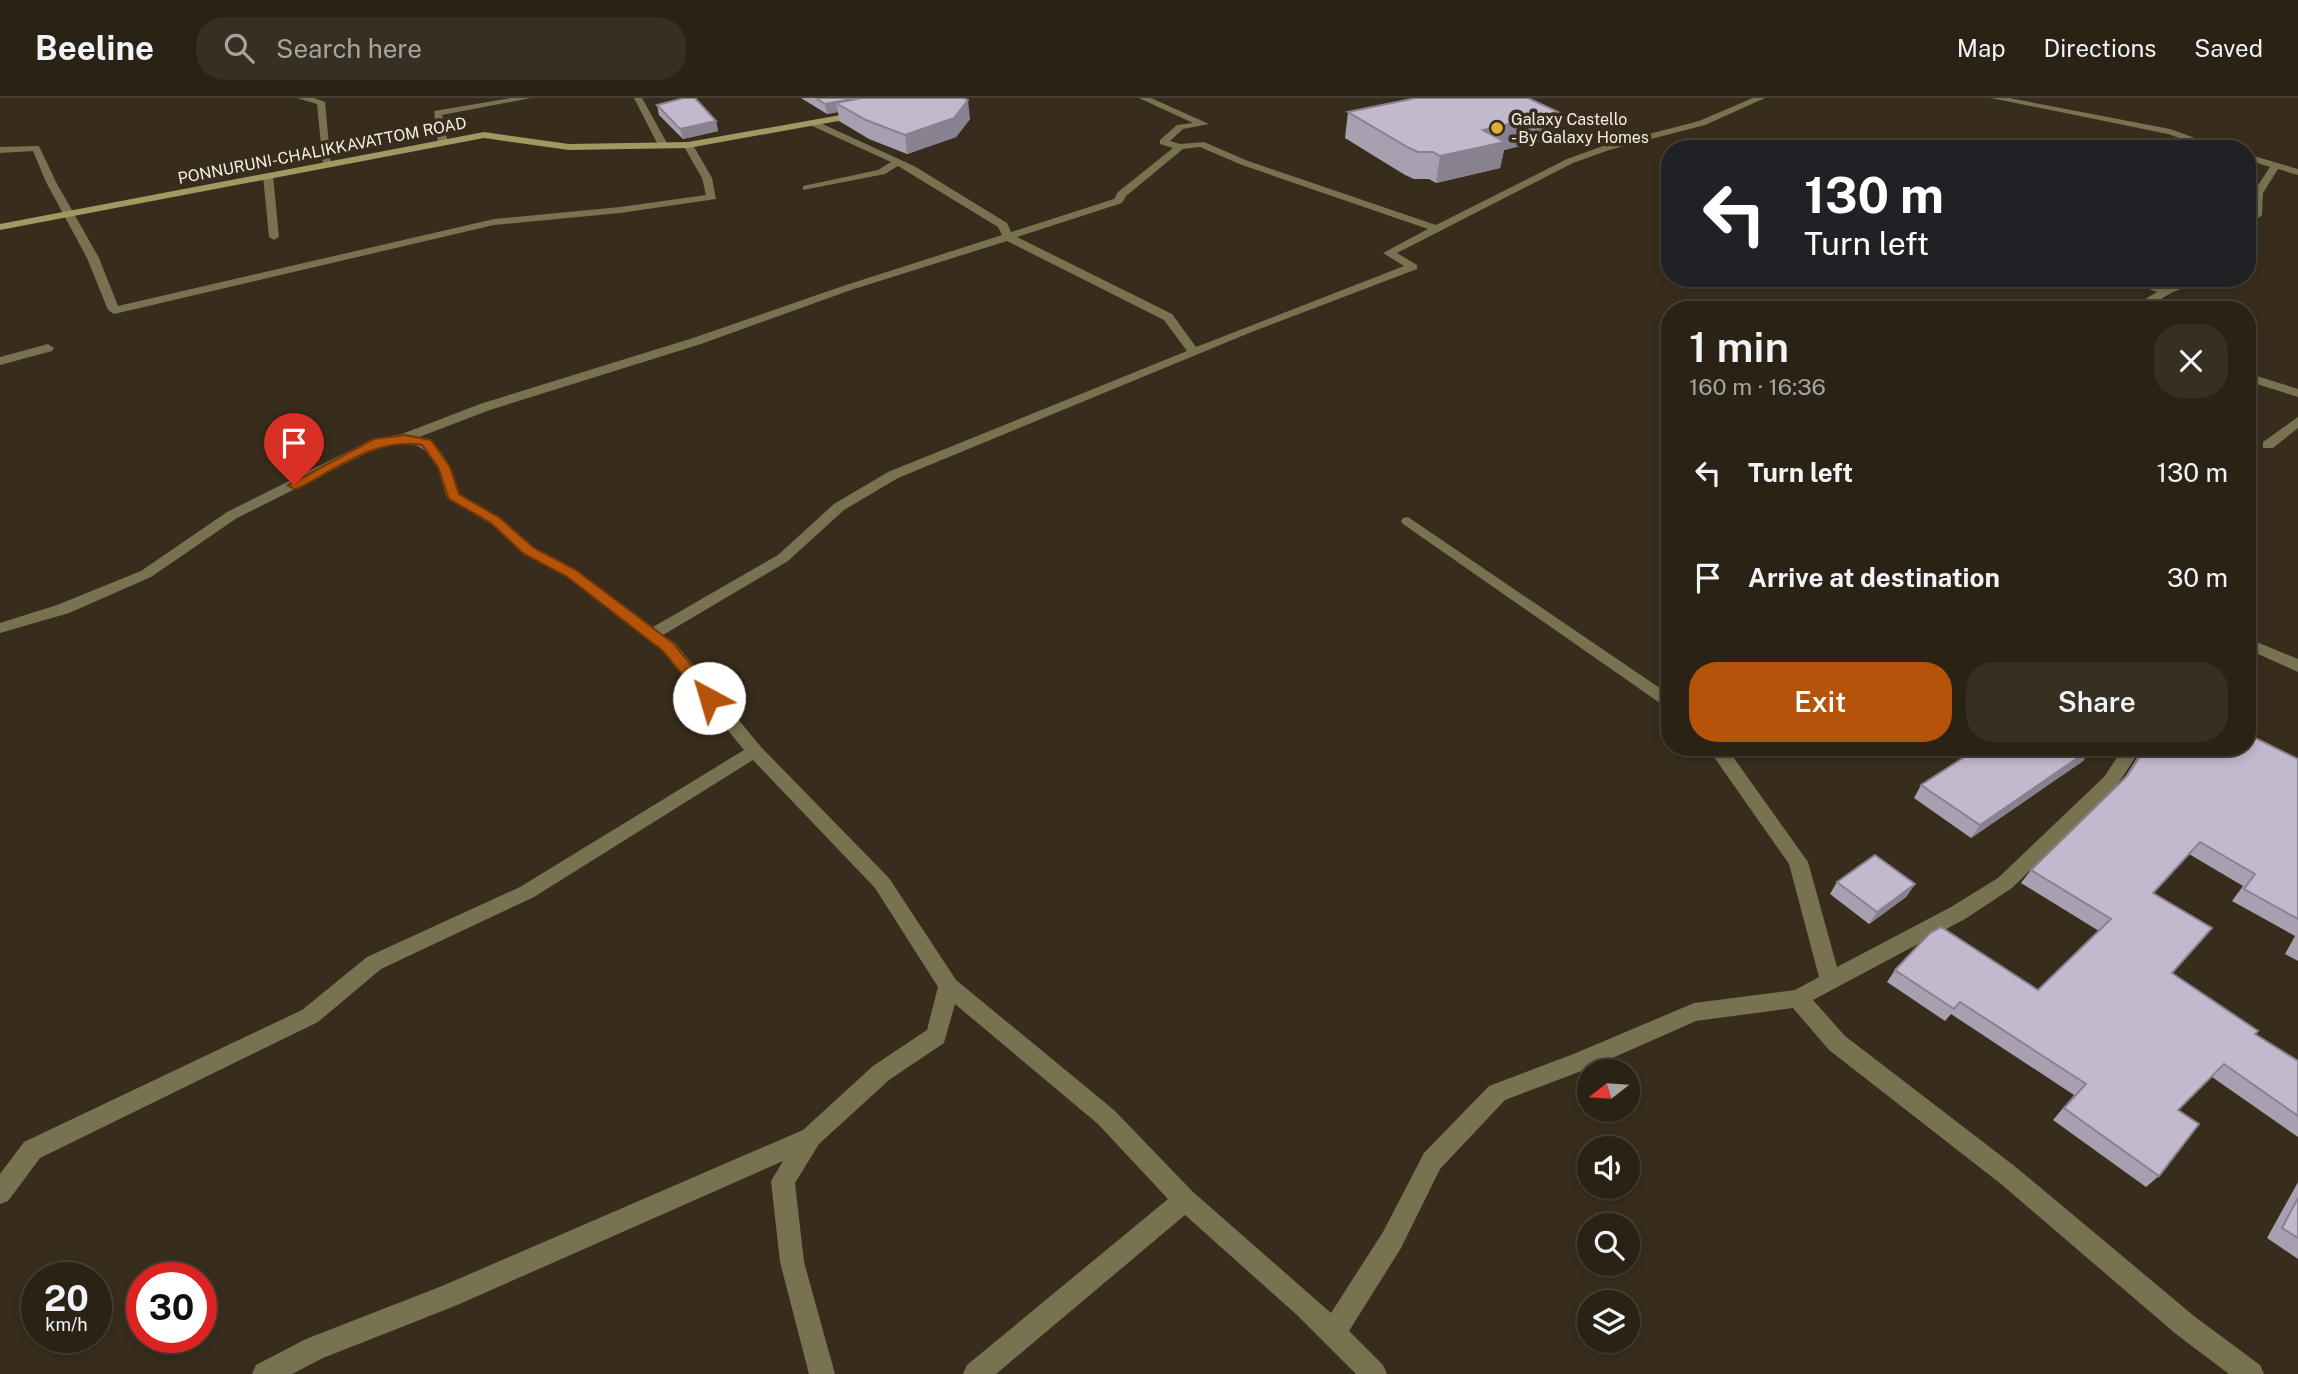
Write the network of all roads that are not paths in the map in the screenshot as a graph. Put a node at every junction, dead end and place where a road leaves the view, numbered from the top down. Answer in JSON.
{"nodes":[{"id":1,"x":301,"y":98,"type":"edge"},
{"id":2,"x":527,"y":98,"type":"edge"},
{"id":3,"x":638,"y":98,"type":"edge"},
{"id":4,"x":1143,"y":98,"type":"edge"},
{"id":5,"x":1760,"y":98,"type":"edge"},
{"id":6,"x":1995,"y":98,"type":"edge"},
{"id":7,"x":873,"y":112,"type":"edge"},
{"id":8,"x":813,"y":123,"type":"junction"},
{"id":9,"x":2194,"y":140,"type":"edge"},
{"id":10,"x":443,"y":143,"type":"junction"},
{"id":11,"x":663,"y":145,"type":"junction"},
{"id":12,"x":688,"y":145,"type":"junction"},
{"id":13,"x":1180,"y":147,"type":"junction"},
{"id":14,"x":0,"y":150,"type":"edge"},
{"id":15,"x":2256,"y":160,"type":"edge"},
{"id":16,"x":898,"y":162,"type":"junction"},
{"id":17,"x":328,"y":165,"type":"junction"},
{"id":18,"x":2275,"y":166,"type":"junction"},
{"id":19,"x":2298,"y":172,"type":"edge"},
{"id":20,"x":268,"y":176,"type":"junction"},
{"id":21,"x":807,"y":188,"type":"dead end"},
{"id":22,"x":70,"y":213,"type":"junction"},
{"id":23,"x":2256,"y":216,"type":"edge"},
{"id":24,"x":0,"y":227,"type":"edge"},
{"id":25,"x":1438,"y":229,"type":"junction"},
{"id":26,"x":274,"y":237,"type":"dead end"},
{"id":27,"x":1008,"y":237,"type":"junction"},
{"id":28,"x":2154,"y":287,"type":"edge"},
{"id":29,"x":2178,"y":287,"type":"edge"},
{"id":30,"x":2167,"y":291,"type":"junction"},
{"id":31,"x":2149,"y":301,"type":"edge"},
{"id":32,"x":48,"y":348,"type":"dead end"},
{"id":33,"x":1194,"y":352,"type":"junction"},
{"id":34,"x":0,"y":361,"type":"edge"},
{"id":35,"x":2256,"y":380,"type":"edge"},
{"id":36,"x":2298,"y":393,"type":"edge"},
{"id":37,"x":2298,"y":421,"type":"edge"},
{"id":38,"x":405,"y":438,"type":"junction"},
{"id":39,"x":2268,"y":445,"type":"dead end"},
{"id":40,"x":1408,"y":521,"type":"dead end"},
{"id":41,"x":0,"y":628,"type":"edge"},
{"id":42,"x":652,"y":635,"type":"junction"},
{"id":43,"x":2256,"y":647,"type":"edge"},
{"id":44,"x":2298,"y":666,"type":"edge"},
{"id":45,"x":1661,"y":698,"type":"edge"},
{"id":46,"x":755,"y":751,"type":"junction"},
{"id":47,"x":1722,"y":756,"type":"edge"},
{"id":48,"x":2127,"y":756,"type":"edge"},
{"id":49,"x":1830,"y":980,"type":"junction"},
{"id":50,"x":949,"y":986,"type":"junction"},
{"id":51,"x":1798,"y":998,"type":"junction"},
{"id":52,"x":811,"y":1137,"type":"junction"},
{"id":53,"x":0,"y":1193,"type":"edge"},
{"id":54,"x":1185,"y":1200,"type":"junction"},
{"id":55,"x":1333,"y":1332,"type":"junction"},
{"id":56,"x":265,"y":1374,"type":"edge"},
{"id":57,"x":822,"y":1374,"type":"edge"},
{"id":58,"x":976,"y":1374,"type":"edge"},
{"id":59,"x":1374,"y":1374,"type":"edge"},
{"id":60,"x":2251,"y":1374,"type":"edge"}],
"edges":[{"from":1,"to":17,"type":"street"},
{"from":2,"to":10,"type":"street"},
{"from":3,"to":11,"type":"street"},
{"from":4,"to":13,"type":"street"},
{"from":5,"to":25,"type":"street"},
{"from":6,"to":9,"type":"street"},
{"from":7,"to":8,"type":"street","name":"PONNURUNI-CHALIKKAVATTOM ROAD"},
{"from":8,"to":12,"type":"street","name":"PONNURUNI-CHALIKKAVATTOM ROAD"},
{"from":8,"to":16,"type":"street"},
{"from":10,"to":11,"type":"street","name":"PONNURUNI-CHALIKKAVATTOM ROAD"},
{"from":10,"to":17,"type":"street","name":"PONNURUNI-CHALIKKAVATTOM ROAD"},
{"from":11,"to":12,"type":"street","name":"PONNURUNI-CHALIKKAVATTOM ROAD"},
{"from":12,"to":22,"type":"street"},
{"from":13,"to":25,"type":"street"},
{"from":13,"to":27,"type":"street"},
{"from":14,"to":22,"type":"street"},
{"from":15,"to":18,"type":"street"},
{"from":16,"to":21,"type":"street"},
{"from":16,"to":27,"type":"street"},
{"from":17,"to":20,"type":"street","name":"PONNURUNI-CHALIKKAVATTOM ROAD"},
{"from":18,"to":19,"type":"street"},
{"from":18,"to":23,"type":"street"},
{"from":20,"to":22,"type":"street","name":"PONNURUNI-CHALIKKAVATTOM ROAD"},
{"from":20,"to":26,"type":"street"},
{"from":22,"to":24,"type":"street","name":"PONNURUNI-CHALIKKAVATTOM ROAD"},
{"from":25,"to":33,"type":"street"},
{"from":27,"to":33,"type":"street"},
{"from":27,"to":38,"type":"street"},
{"from":28,"to":30,"type":"street"},
{"from":29,"to":30,"type":"street"},
{"from":30,"to":31,"type":"street"},
{"from":32,"to":34,"type":"street"},
{"from":33,"to":42,"type":"street"},
{"from":35,"to":36,"type":"street"},
{"from":37,"to":39,"type":"street"},
{"from":38,"to":41,"type":"street"},
{"from":38,"to":42,"type":"street"},
{"from":40,"to":45,"type":"street"},
{"from":42,"to":46,"type":"street"},
{"from":43,"to":44,"type":"street"},
{"from":46,"to":50,"type":"street"},
{"from":46,"to":53,"type":"street"},
{"from":47,"to":49,"type":"street"},
{"from":48,"to":49,"type":"street"},
{"from":49,"to":51,"type":"street"},
{"from":50,"to":52,"type":"street"},
{"from":50,"to":54,"type":"street"},
{"from":51,"to":55,"type":"street"},
{"from":51,"to":60,"type":"street"},
{"from":52,"to":56,"type":"street"},
{"from":52,"to":57,"type":"street"},
{"from":54,"to":55,"type":"street"},
{"from":54,"to":58,"type":"street"},
{"from":55,"to":59,"type":"street"}]}
